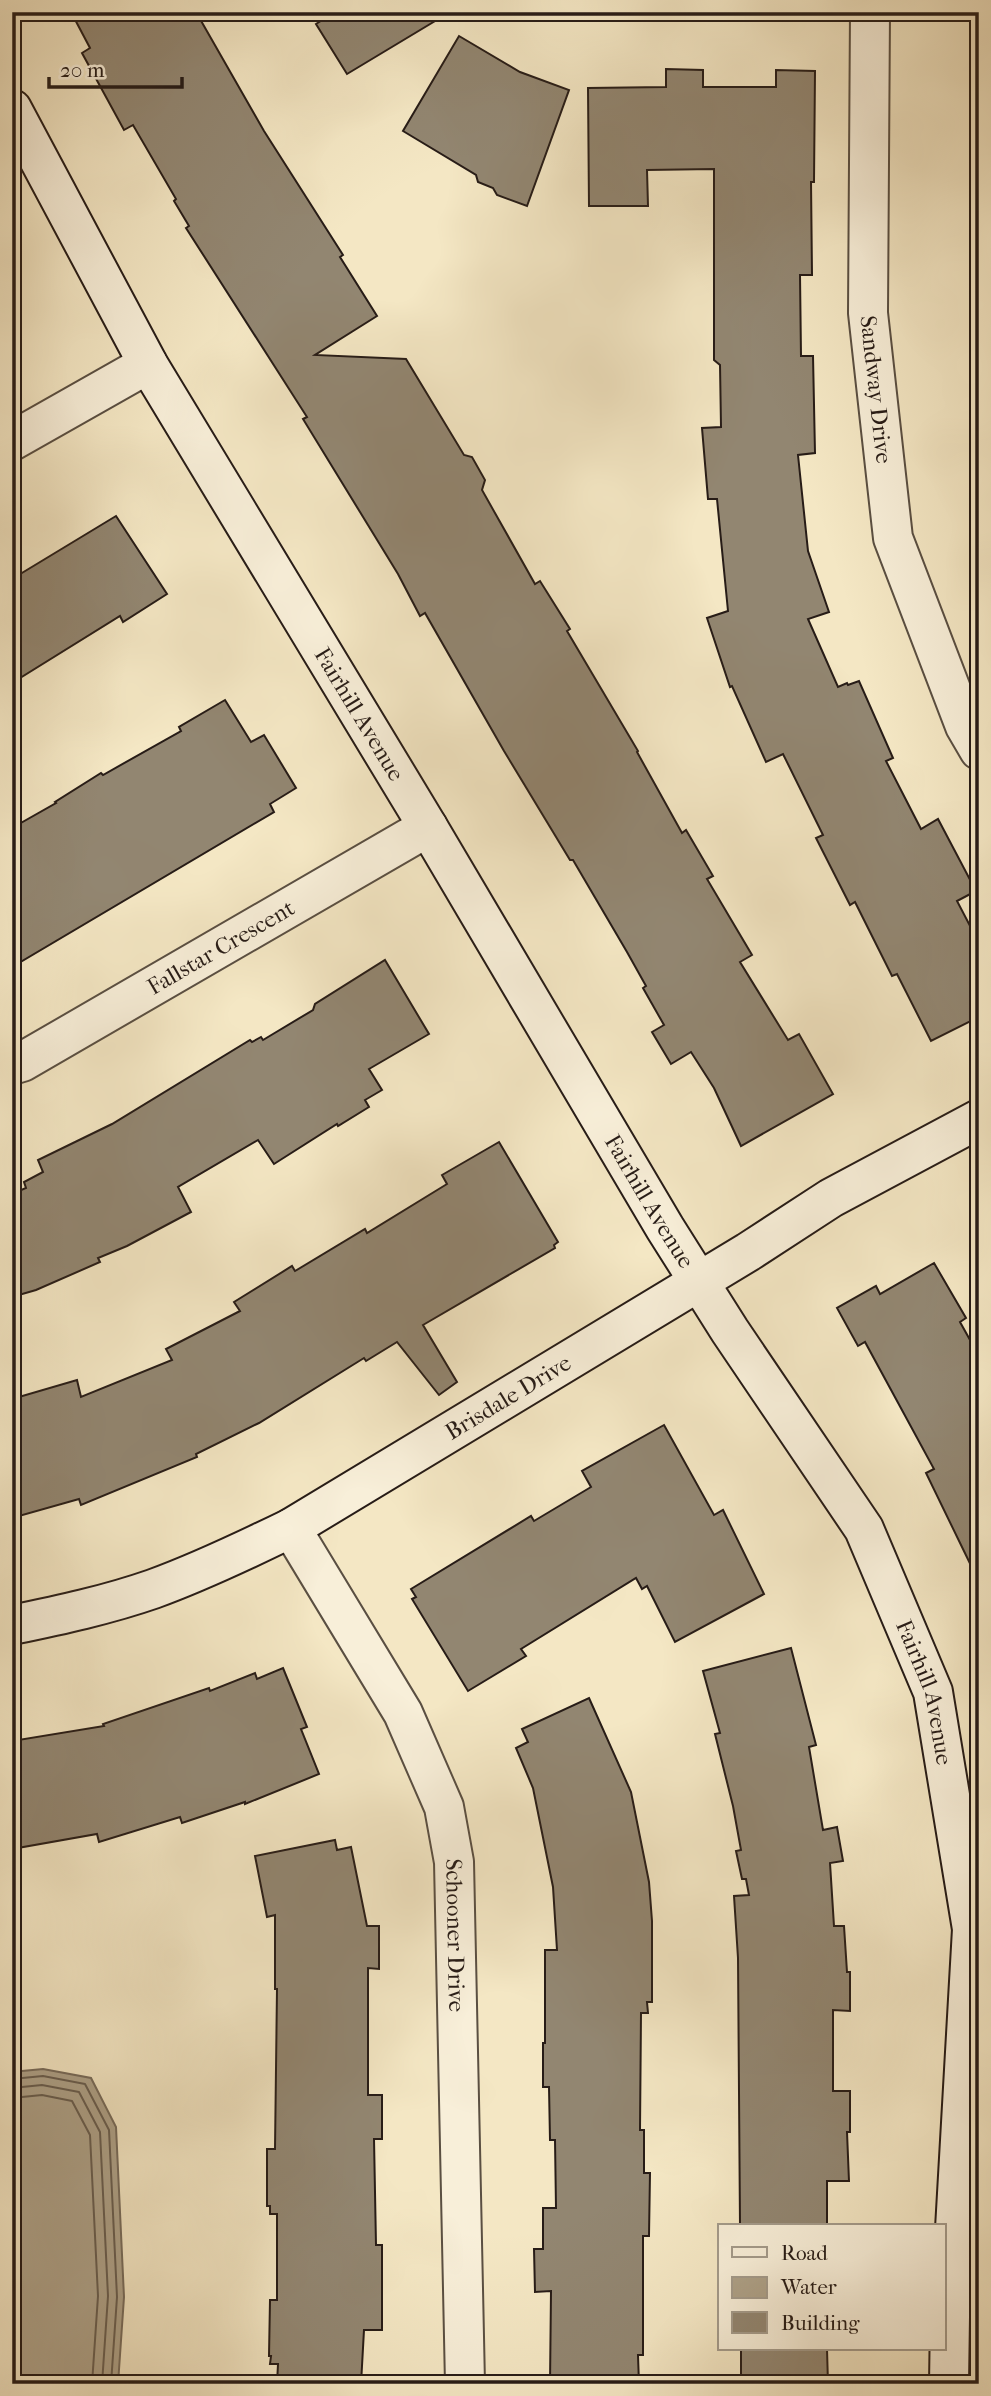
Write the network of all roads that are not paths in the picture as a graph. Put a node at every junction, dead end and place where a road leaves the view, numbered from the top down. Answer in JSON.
{"nodes":[{"id":1,"x":870,"y":12,"type":"edge"},
{"id":2,"x":12,"y":109,"type":"edge"},
{"id":3,"x":148,"y":364,"type":"junction"},
{"id":4,"x":12,"y":441,"type":"edge"},
{"id":5,"x":979,"y":750,"type":"edge"},
{"id":6,"x":428,"y":827,"type":"junction"},
{"id":7,"x":12,"y":1065,"type":"edge"},
{"id":8,"x":979,"y":1119,"type":"edge"},
{"id":9,"x":698,"y":1281,"type":"junction"},
{"id":10,"x":291,"y":1528,"type":"junction"},
{"id":11,"x":12,"y":1625,"type":"edge"},
{"id":12,"x":466,"y":2384,"type":"edge"},
{"id":13,"x":950,"y":2384,"type":"edge"}],
"edges":[{"from":1,"to":5,"type":"street","name":"Sandway Drive"},
{"from":2,"to":3,"type":"street","name":"Fairhill Avenue"},
{"from":3,"to":4,"type":"street"},
{"from":3,"to":6,"type":"street","name":"Fairhill Avenue"},
{"from":6,"to":7,"type":"street","name":"Fallstar Crescent"},
{"from":6,"to":9,"type":"street","name":"Fairhill Avenue"},
{"from":8,"to":9,"type":"street","name":"Brisdale Drive"},
{"from":9,"to":10,"type":"street","name":"Brisdale Drive"},
{"from":9,"to":13,"type":"street","name":"Fairhill Avenue"},
{"from":10,"to":11,"type":"street","name":"Brisdale Drive"},
{"from":10,"to":12,"type":"street","name":"Schooner Drive"}]}
